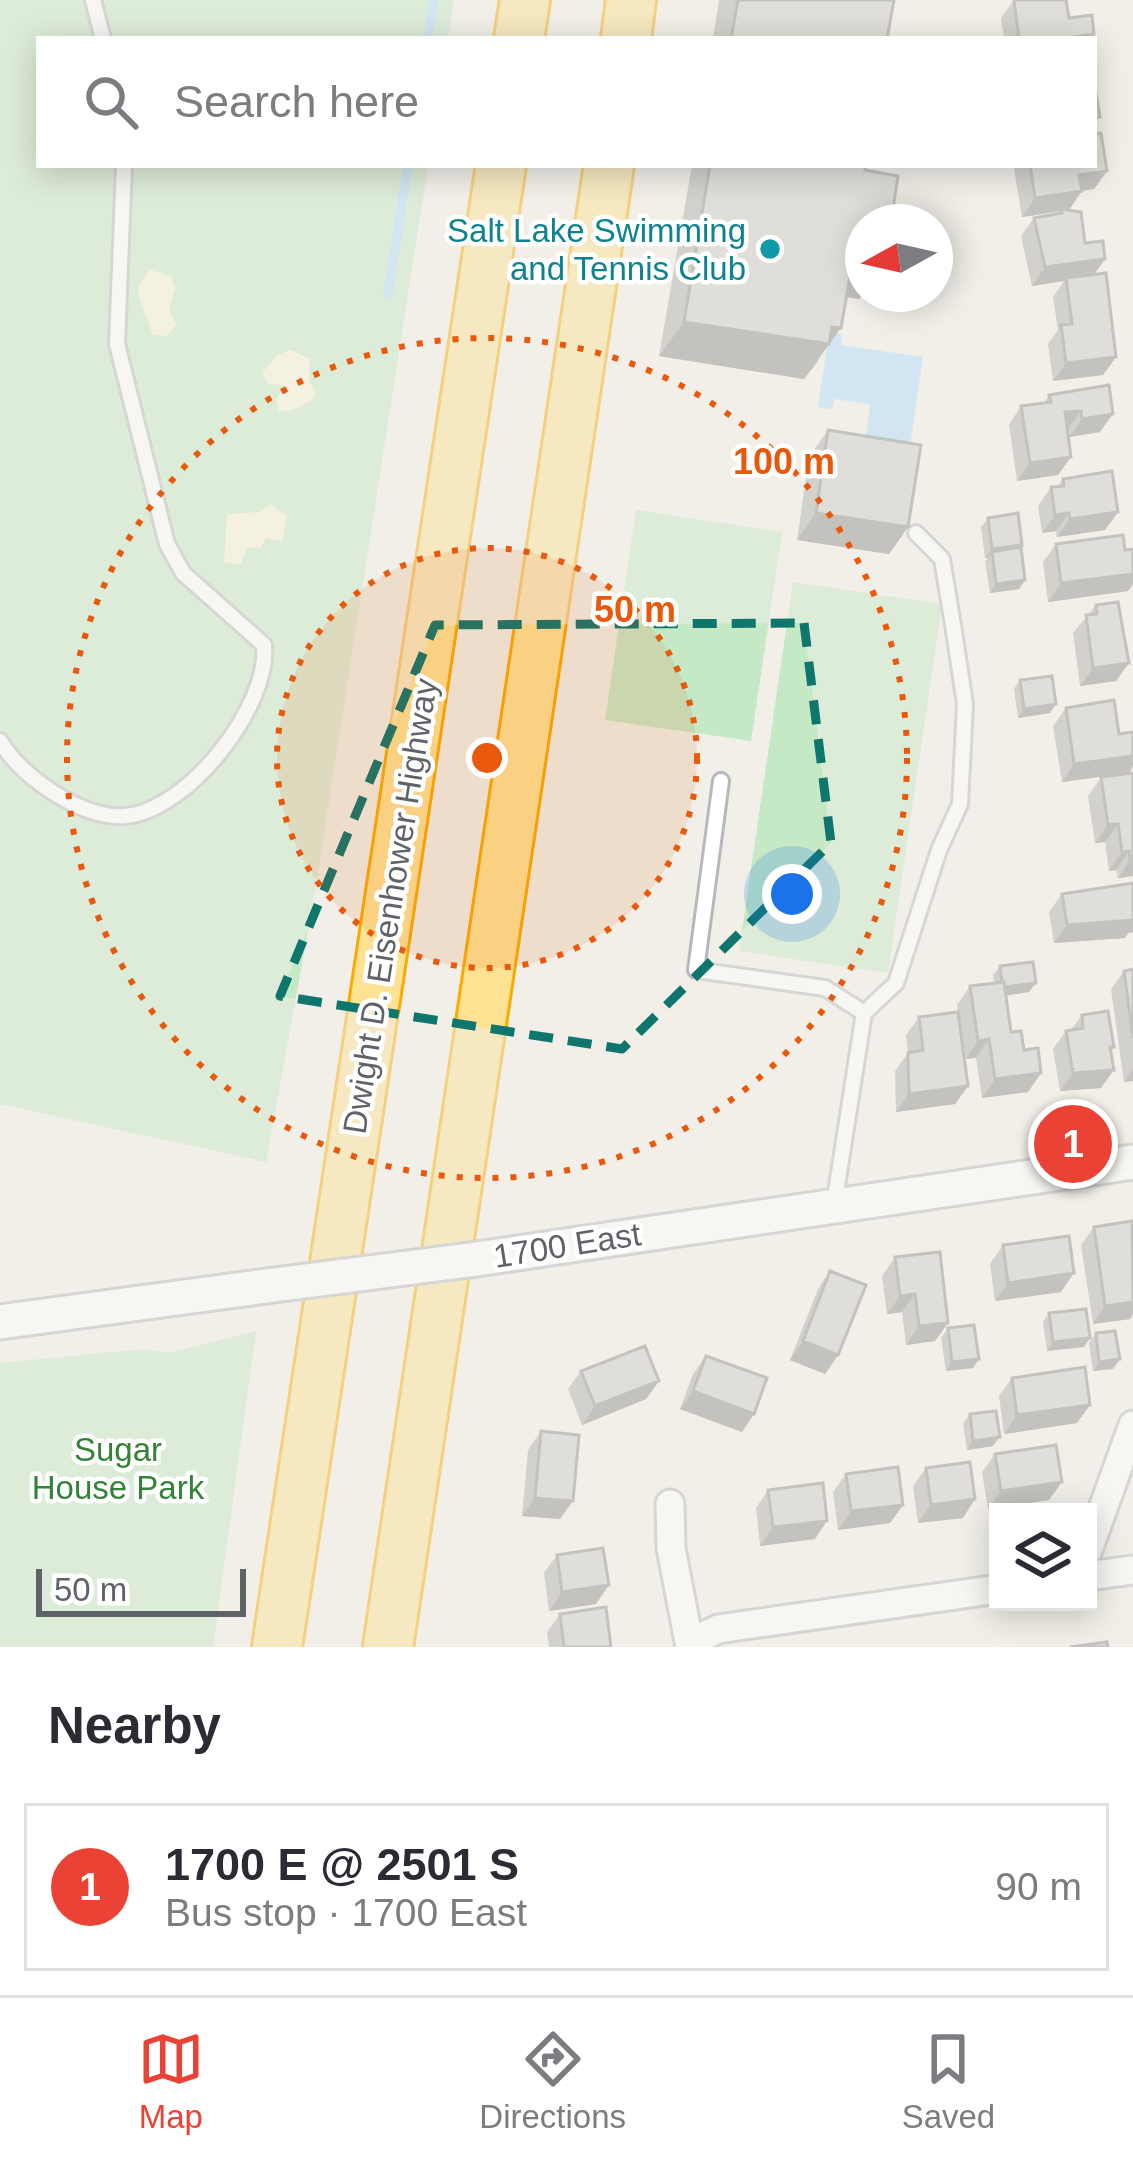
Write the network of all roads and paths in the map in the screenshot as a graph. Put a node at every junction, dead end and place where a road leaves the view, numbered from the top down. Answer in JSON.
{"nodes":[{"id":1,"x":94,"y":0,"type":"edge"},
{"id":2,"x":525,"y":0,"type":"edge"},
{"id":3,"x":631,"y":0,"type":"edge"},
{"id":4,"x":102,"y":36,"type":"edge"},
{"id":5,"x":519,"y":36,"type":"edge"},
{"id":6,"x":626,"y":36,"type":"edge"},
{"id":7,"x":124,"y":168,"type":"edge"},
{"id":8,"x":501,"y":168,"type":"edge"},
{"id":9,"x":609,"y":168,"type":"edge"},
{"id":10,"x":916,"y":532,"type":"edge"},
{"id":11,"x":0,"y":741,"type":"edge"},
{"id":12,"x":721,"y":781,"type":"dead end"},
{"id":13,"x":864,"y":1013,"type":"junction"},
{"id":14,"x":1133,"y":1162,"type":"edge"},
{"id":15,"x":834,"y":1205,"type":"junction"},
{"id":16,"x":0,"y":1322,"type":"edge"},
{"id":17,"x":1133,"y":1425,"type":"edge"},
{"id":18,"x":670,"y":1504,"type":"dead end"},
{"id":19,"x":1097,"y":1525,"type":"edge"},
{"id":20,"x":1133,"y":1570,"type":"edge"},
{"id":21,"x":1097,"y":1575,"type":"edge"},
{"id":22,"x":989,"y":1589,"type":"edge"},
{"id":23,"x":690,"y":1645,"type":"edge"},
{"id":24,"x":277,"y":1647,"type":"edge"},
{"id":25,"x":388,"y":1647,"type":"edge"}],
"edges":[{"from":1,"to":4,"type":"lane"},
{"from":2,"to":5,"type":"highway"},
{"from":3,"to":6,"type":"highway"},
{"from":7,"to":11,"type":"lane"},
{"from":8,"to":24,"type":"highway","name":"Dwight D. Eisenhower Highway"},
{"from":9,"to":25,"type":"highway"},
{"from":10,"to":13,"type":"lane"},
{"from":12,"to":13,"type":"lane"},
{"from":13,"to":15,"type":"lane"},
{"from":14,"to":15,"type":"street","name":"1700 East"},
{"from":15,"to":16,"type":"street","name":"1700 East","bridge":true},
{"from":17,"to":19,"type":"street"},
{"from":18,"to":23,"type":"street"},
{"from":20,"to":21,"type":"street"},
{"from":22,"to":23,"type":"street"}]}
